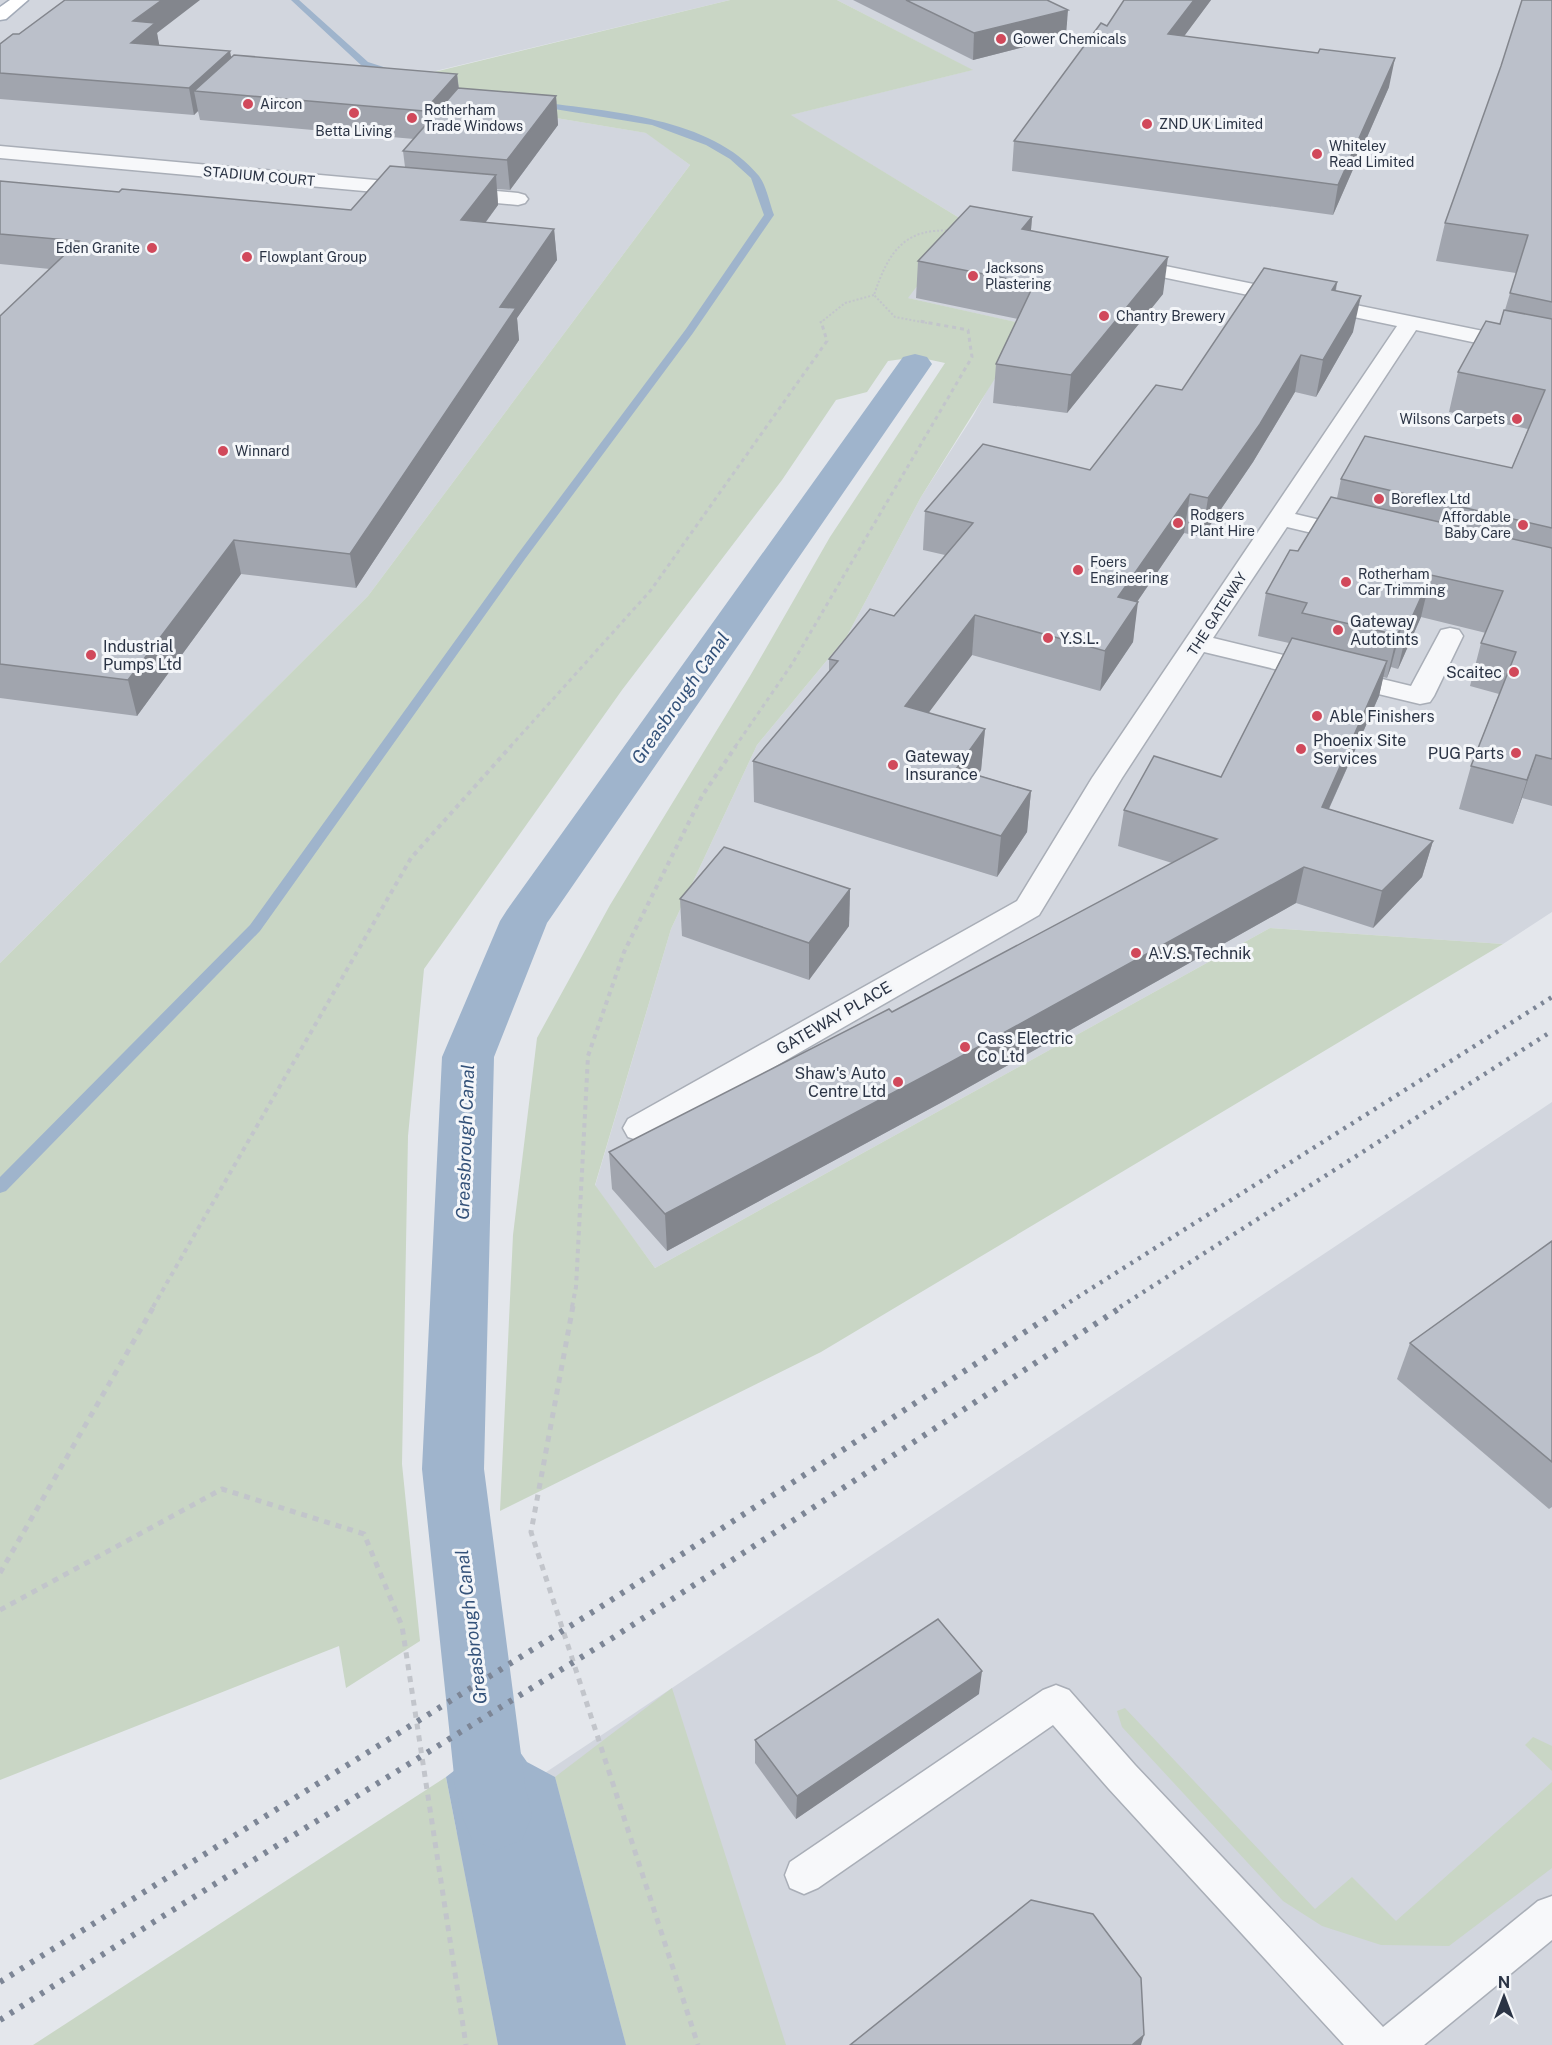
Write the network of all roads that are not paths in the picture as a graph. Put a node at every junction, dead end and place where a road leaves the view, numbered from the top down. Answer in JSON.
{"nodes":[{"id":1,"x":20,"y":0,"type":"edge"},
{"id":2,"x":0,"y":15,"type":"edge"},
{"id":3,"x":0,"y":152,"type":"edge"},
{"id":4,"x":518,"y":199,"type":"dead end"},
{"id":5,"x":1099,"y":259,"type":"edge"},
{"id":6,"x":1410,"y":323,"type":"junction"},
{"id":7,"x":1552,"y":352,"type":"edge"},
{"id":8,"x":1280,"y":518,"type":"junction"},
{"id":9,"x":1382,"y":542,"type":"edge"},
{"id":10,"x":1450,"y":636,"type":"dead end"},
{"id":11,"x":1199,"y":643,"type":"junction"},
{"id":12,"x":1028,"y":908,"type":"joint"},
{"id":13,"x":640,"y":1128,"type":"dead end"},
{"id":14,"x":804,"y":1875,"type":"dead end"},
{"id":15,"x":1546,"y":1929,"type":"edge"},
{"id":16,"x":1372,"y":2045,"type":"edge"},
{"id":17,"x":1392,"y":2045,"type":"edge"}],
"edges":[{"from":1,"to":2,"type":"main road"},
{"from":3,"to":4,"type":"street","name":"STADIUM COURT"},
{"from":5,"to":6,"type":"street"},
{"from":6,"to":7,"type":"street"},
{"from":6,"to":8,"type":"street","name":"THE GATEWAY"},
{"from":8,"to":9,"type":"street"},
{"from":8,"to":11,"type":"street","name":"THE GATEWAY"},
{"from":10,"to":11,"type":"street"},
{"from":11,"to":12,"type":"street","name":"THE GATEWAY"},
{"from":12,"to":13,"type":"street","name":"GATEWAY PLACE"},
{"from":14,"to":16,"type":"lane"},
{"from":15,"to":17,"type":"lane"}]}
